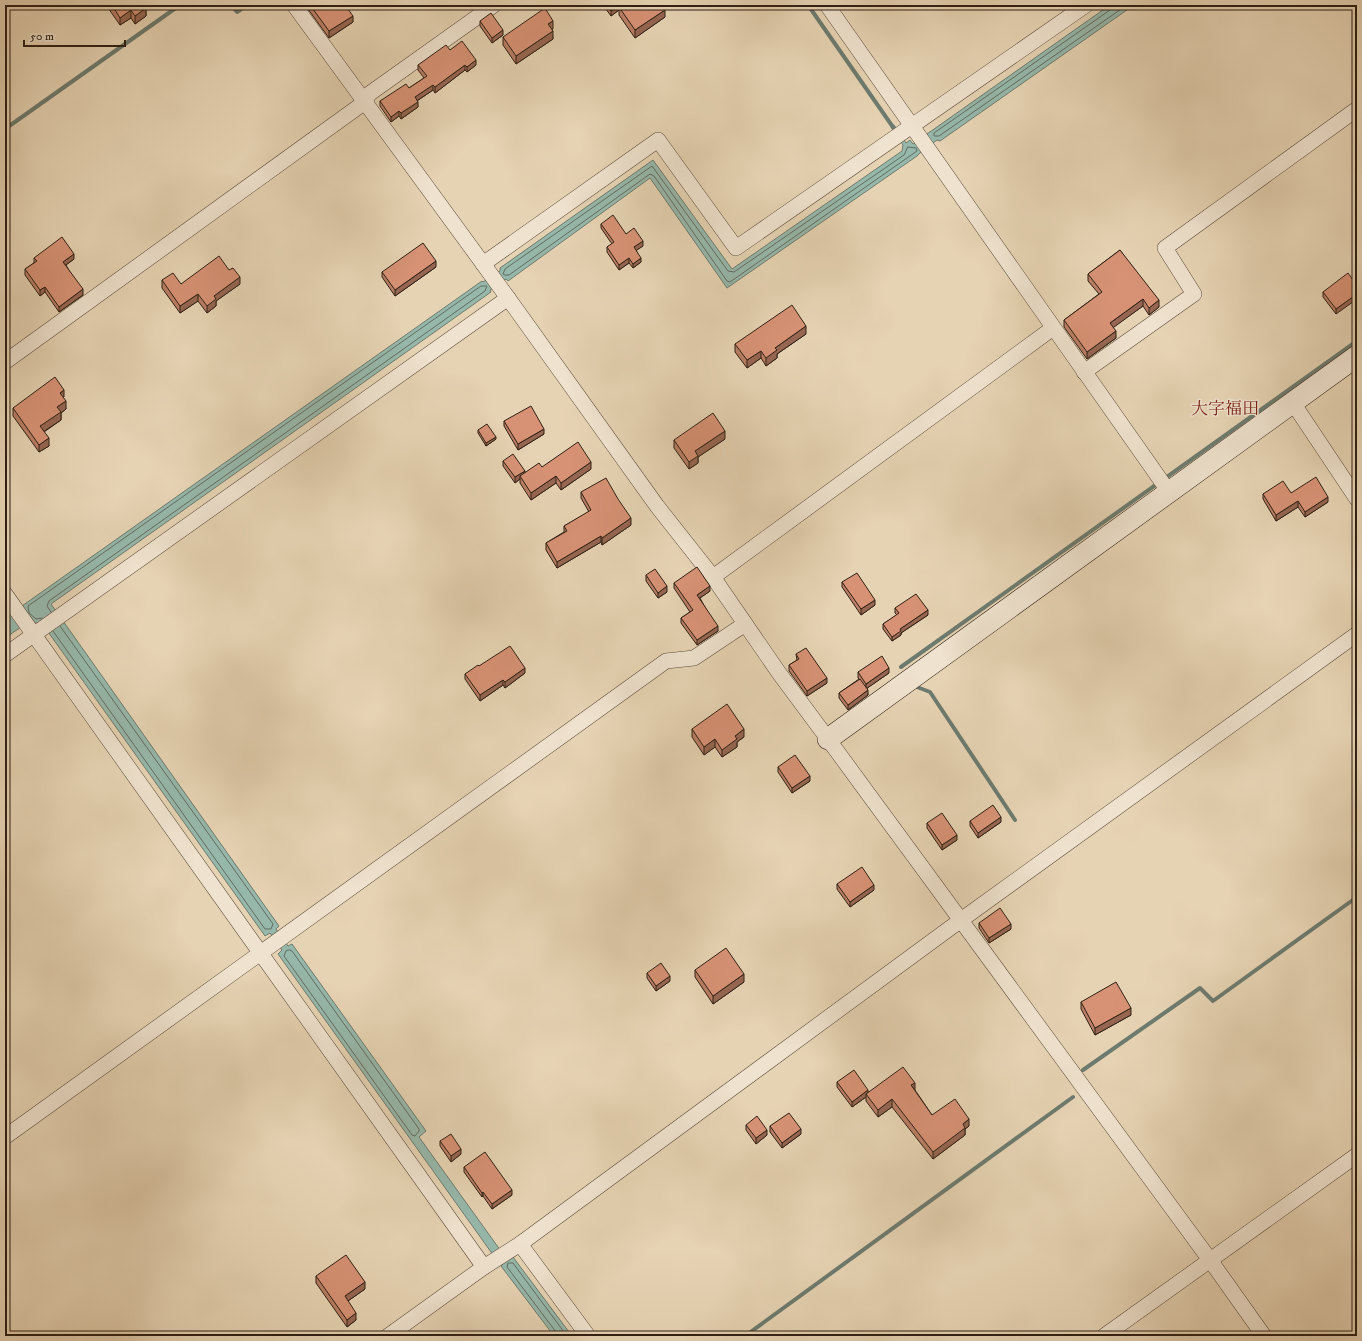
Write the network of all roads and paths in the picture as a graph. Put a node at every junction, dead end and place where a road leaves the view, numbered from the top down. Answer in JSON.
{"nodes":[{"id":1,"x":294,"y":5,"type":"edge"},
{"id":2,"x":494,"y":5,"type":"edge"},
{"id":3,"x":827,"y":5,"type":"edge"},
{"id":4,"x":1086,"y":5,"type":"edge"},
{"id":5,"x":365,"y":102,"type":"junction"},
{"id":6,"x":1357,"y":109,"type":"edge"},
{"id":7,"x":907,"y":133,"type":"junction"},
{"id":8,"x":487,"y":269,"type":"junction"},
{"id":9,"x":504,"y":292,"type":"junction"},
{"id":10,"x":1053,"y":328,"type":"junction"},
{"id":11,"x":1357,"y":356,"type":"edge"},
{"id":12,"x":5,"y":362,"type":"edge"},
{"id":13,"x":1084,"y":372,"type":"junction"},
{"id":14,"x":1293,"y":403,"type":"junction"},
{"id":15,"x":1163,"y":485,"type":"junction"},
{"id":16,"x":1357,"y":499,"type":"edge"},
{"id":17,"x":713,"y":577,"type":"junction"},
{"id":18,"x":5,"y":594,"type":"edge"},
{"id":19,"x":745,"y":624,"type":"junction"},
{"id":20,"x":30,"y":625,"type":"junction"},
{"id":21,"x":1357,"y":634,"type":"edge"},
{"id":22,"x":5,"y":655,"type":"edge"},
{"id":23,"x":828,"y":739,"type":"junction"},
{"id":24,"x":961,"y":920,"type":"junction"},
{"id":25,"x":261,"y":953,"type":"junction"},
{"id":26,"x":5,"y":1137,"type":"edge"},
{"id":27,"x":1357,"y":1155,"type":"edge"},
{"id":28,"x":514,"y":1247,"type":"junction"},
{"id":29,"x":1210,"y":1260,"type":"junction"},
{"id":30,"x":490,"y":1263,"type":"junction"},
{"id":31,"x":388,"y":1336,"type":"edge"},
{"id":32,"x":588,"y":1336,"type":"edge"},
{"id":33,"x":1104,"y":1336,"type":"edge"},
{"id":34,"x":1264,"y":1336,"type":"edge"}],
"edges":[{"from":1,"to":5,"type":"street"},
{"from":2,"to":5,"type":"street"},
{"from":3,"to":7,"type":"street"},
{"from":4,"to":7,"type":"street"},
{"from":5,"to":8,"type":"street"},
{"from":5,"to":12,"type":"street"},
{"from":6,"to":13,"type":"street"},
{"from":7,"to":8,"type":"street"},
{"from":7,"to":10,"type":"street"},
{"from":8,"to":9,"type":"street"},
{"from":9,"to":17,"type":"street"},
{"from":9,"to":20,"type":"street"},
{"from":10,"to":13,"type":"street"},
{"from":10,"to":17,"type":"street"},
{"from":11,"to":14,"type":"street"},
{"from":13,"to":15,"type":"street"},
{"from":14,"to":15,"type":"street"},
{"from":14,"to":16,"type":"street"},
{"from":15,"to":23,"type":"street"},
{"from":17,"to":19,"type":"street"},
{"from":18,"to":20,"type":"street"},
{"from":19,"to":23,"type":"street"},
{"from":19,"to":25,"type":"street"},
{"from":20,"to":22,"type":"street"},
{"from":20,"to":25,"type":"street"},
{"from":21,"to":24,"type":"street"},
{"from":23,"to":24,"type":"street"},
{"from":24,"to":28,"type":"street"},
{"from":24,"to":29,"type":"street"},
{"from":25,"to":26,"type":"street"},
{"from":25,"to":30,"type":"street"},
{"from":27,"to":29,"type":"street"},
{"from":28,"to":30,"type":"street"},
{"from":28,"to":32,"type":"street"},
{"from":29,"to":33,"type":"street"},
{"from":29,"to":34,"type":"street"},
{"from":30,"to":31,"type":"street"}]}
